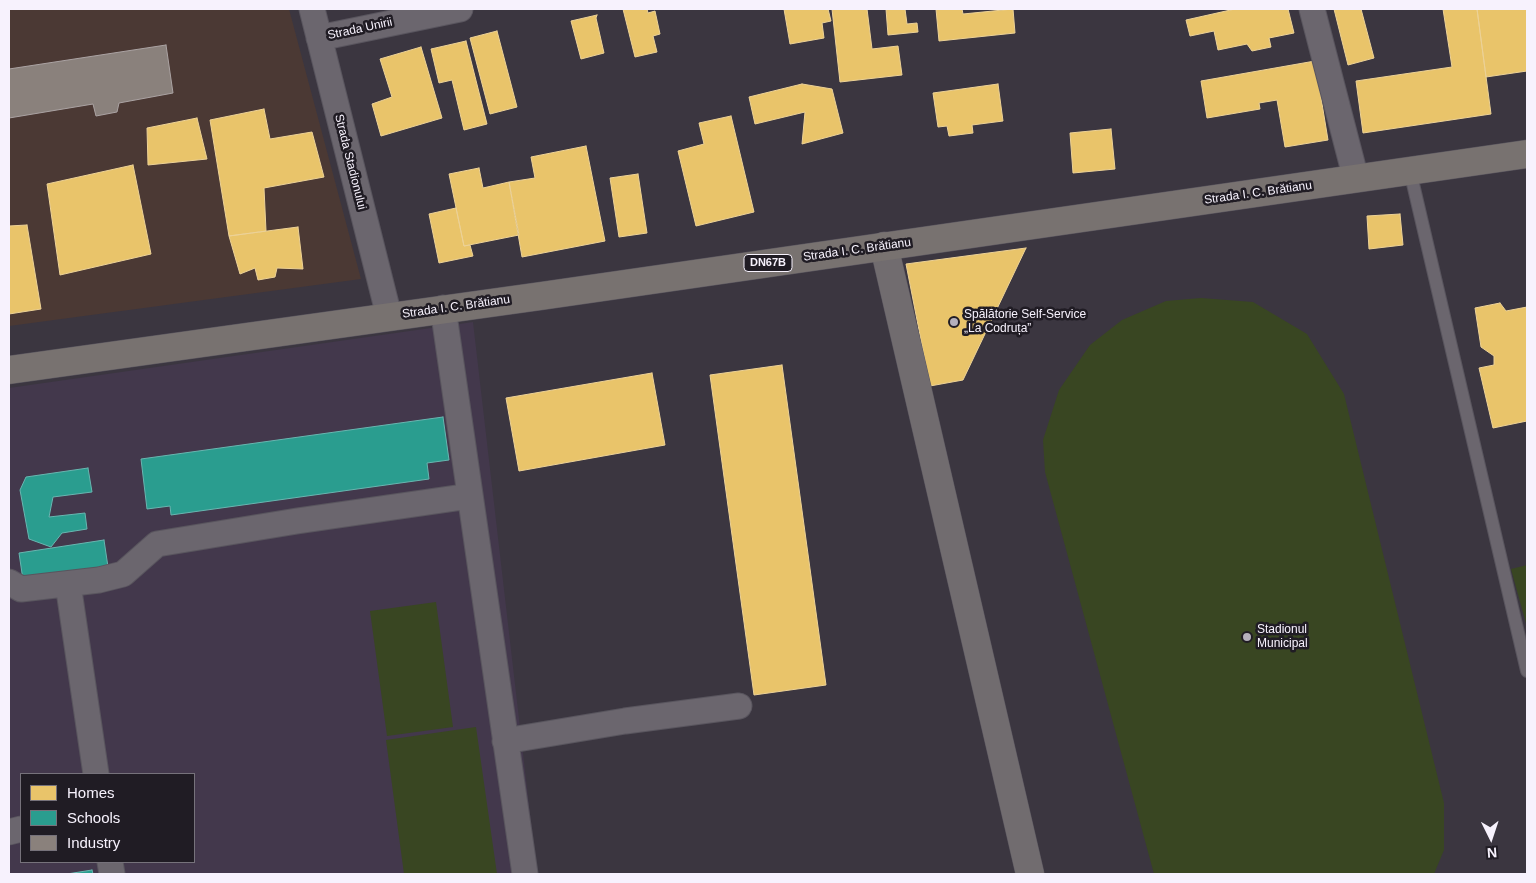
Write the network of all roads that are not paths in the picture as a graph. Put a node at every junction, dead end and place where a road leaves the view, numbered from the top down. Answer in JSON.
{"nodes":[{"id":1,"x":312,"y":9,"type":"edge"},
{"id":2,"x":460,"y":9,"type":"edge"},
{"id":3,"x":1312,"y":9,"type":"edge"},
{"id":4,"x":319,"y":38,"type":"junction"},
{"id":5,"x":1527,"y":154,"type":"edge"},
{"id":6,"x":1410,"y":171,"type":"junction"},
{"id":7,"x":1356,"y":179,"type":"junction"},
{"id":8,"x":884,"y":246,"type":"junction"},
{"id":9,"x":443,"y":308,"type":"junction"},
{"id":10,"x":388,"y":316,"type":"junction"},
{"id":11,"x":9,"y":370,"type":"edge"},
{"id":12,"x":470,"y":496,"type":"junction"},
{"id":13,"x":9,"y":582,"type":"edge"},
{"id":14,"x":68,"y":584,"type":"junction"},
{"id":15,"x":1527,"y":671,"type":"edge"},
{"id":16,"x":739,"y":706,"type":"dead end"},
{"id":17,"x":505,"y":740,"type":"junction"},
{"id":18,"x":96,"y":773,"type":"edge"},
{"id":19,"x":525,"y":874,"type":"edge"},
{"id":20,"x":1030,"y":874,"type":"edge"}],
"edges":[{"from":1,"to":4,"type":"street","name":"Strada Stadionului"},
{"from":2,"to":4,"type":"street","name":"Strada Unirii"},
{"from":3,"to":7,"type":"street"},
{"from":4,"to":10,"type":"street","name":"Strada Stadionului"},
{"from":5,"to":6,"type":"main road","name":"Strada I. C. Brătianu","number":"DN67B"},
{"from":6,"to":7,"type":"main road","name":"Strada I. C. Brătianu","number":"DN67B"},
{"from":6,"to":15,"type":"lane"},
{"from":7,"to":8,"type":"main road","name":"Strada I. C. Brătianu","number":"DN67B"},
{"from":8,"to":9,"type":"main road","name":"Strada I. C. Brătianu","number":"DN67B"},
{"from":8,"to":20,"type":"street"},
{"from":9,"to":10,"type":"main road","name":"Strada I. C. Brătianu","number":"DN67B"},
{"from":9,"to":12,"type":"street"},
{"from":10,"to":11,"type":"main road","name":"Strada I. C. Brătianu","number":"DN67B"},
{"from":12,"to":14,"type":"street"},
{"from":12,"to":17,"type":"street"},
{"from":13,"to":14,"type":"street"},
{"from":14,"to":18,"type":"street"},
{"from":16,"to":17,"type":"street"},
{"from":17,"to":19,"type":"street"}]}
